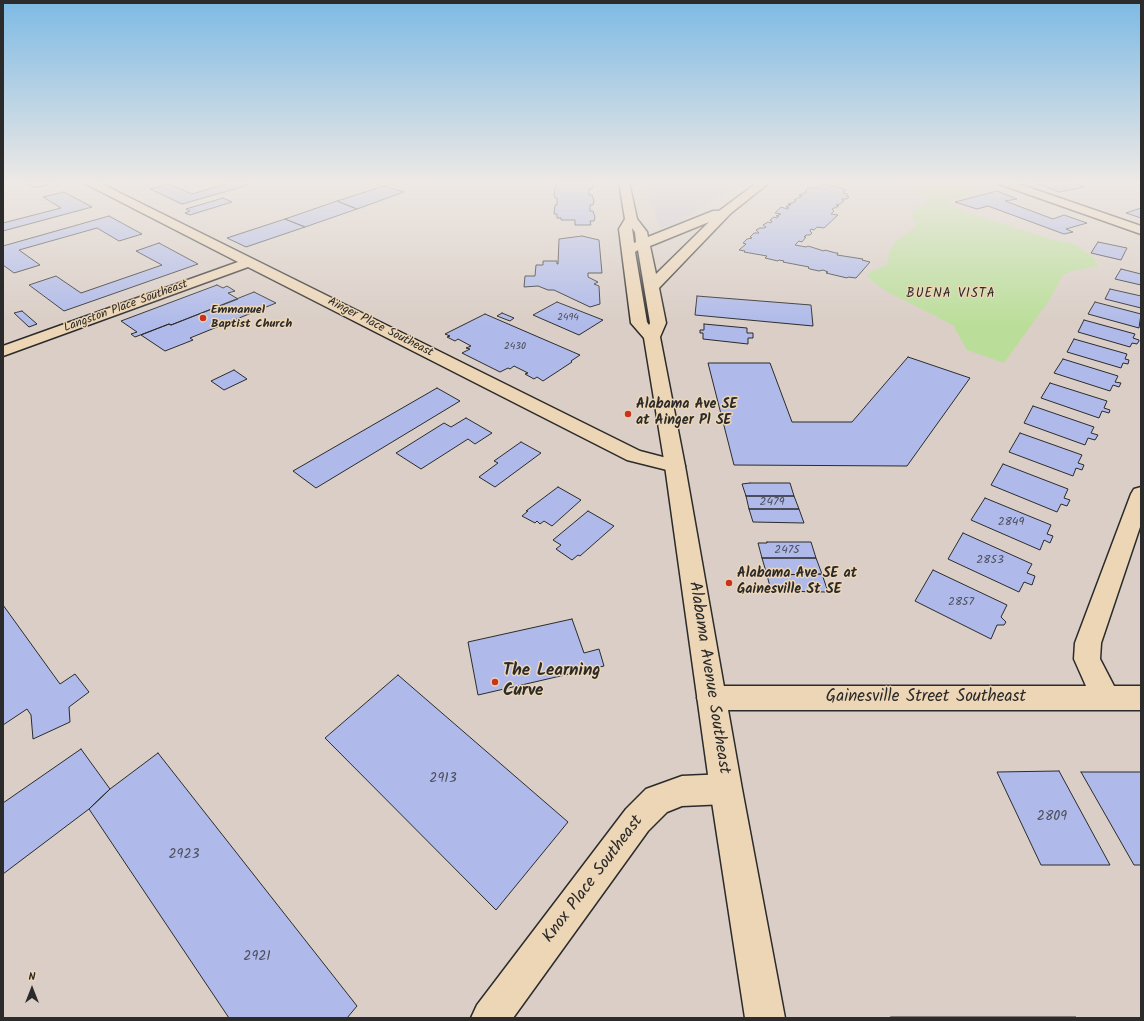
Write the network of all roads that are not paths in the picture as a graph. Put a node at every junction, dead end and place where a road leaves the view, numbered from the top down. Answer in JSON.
{"nodes":[{"id":1,"x":185,"y":230,"type":"edge"},
{"id":2,"x":625,"y":230,"type":"edge"},
{"id":3,"x":640,"y":230,"type":"edge"},
{"id":4,"x":679,"y":230,"type":"edge"},
{"id":5,"x":708,"y":230,"type":"edge"},
{"id":6,"x":644,"y":244,"type":"junction"},
{"id":7,"x":628,"y":250,"type":"junction"},
{"id":8,"x":249,"y":262,"type":"junction"},
{"id":9,"x":652,"y":286,"type":"junction"},
{"id":10,"x":652,"y":337,"type":"junction"},
{"id":11,"x":3,"y":351,"type":"edge"},
{"id":12,"x":674,"y":466,"type":"junction"},
{"id":13,"x":1141,"y":494,"type":"edge"},
{"id":14,"x":711,"y":698,"type":"junction"},
{"id":15,"x":1106,"y":698,"type":"junction"},
{"id":16,"x":1141,"y":698,"type":"edge"},
{"id":17,"x":726,"y":789,"type":"junction"},
{"id":18,"x":490,"y":1018,"type":"edge"},
{"id":19,"x":765,"y":1018,"type":"edge"}],
"edges":[{"from":1,"to":8,"type":"street","name":"Ainger Place Southeast"},
{"from":2,"to":7,"type":"main road"},
{"from":3,"to":6,"type":"main road","name":"Alabama Avenue Southeast"},
{"from":4,"to":6,"type":"main road"},
{"from":5,"to":9,"type":"main road"},
{"from":6,"to":7,"type":"main road"},
{"from":6,"to":9,"type":"main road","name":"Alabama Avenue Southeast"},
{"from":7,"to":10,"type":"main road"},
{"from":8,"to":11,"type":"street","name":"Langston Place Southeast"},
{"from":8,"to":12,"type":"street","name":"Ainger Place Southeast"},
{"from":9,"to":10,"type":"main road","name":"Alabama Avenue Southeast"},
{"from":10,"to":12,"type":"main road","name":"Alabama Avenue Southeast"},
{"from":12,"to":14,"type":"main road","name":"Alabama Avenue Southeast"},
{"from":13,"to":15,"type":"street"},
{"from":14,"to":15,"type":"street","name":"Gainesville Street Southeast"},
{"from":14,"to":17,"type":"main road","name":"Alabama Avenue Southeast"},
{"from":15,"to":16,"type":"street","name":"Gainesville Street Southeast"},
{"from":17,"to":18,"type":"street","name":"Knox Place Southeast"},
{"from":17,"to":19,"type":"main road","name":"Alabama Avenue Southeast"}]}
